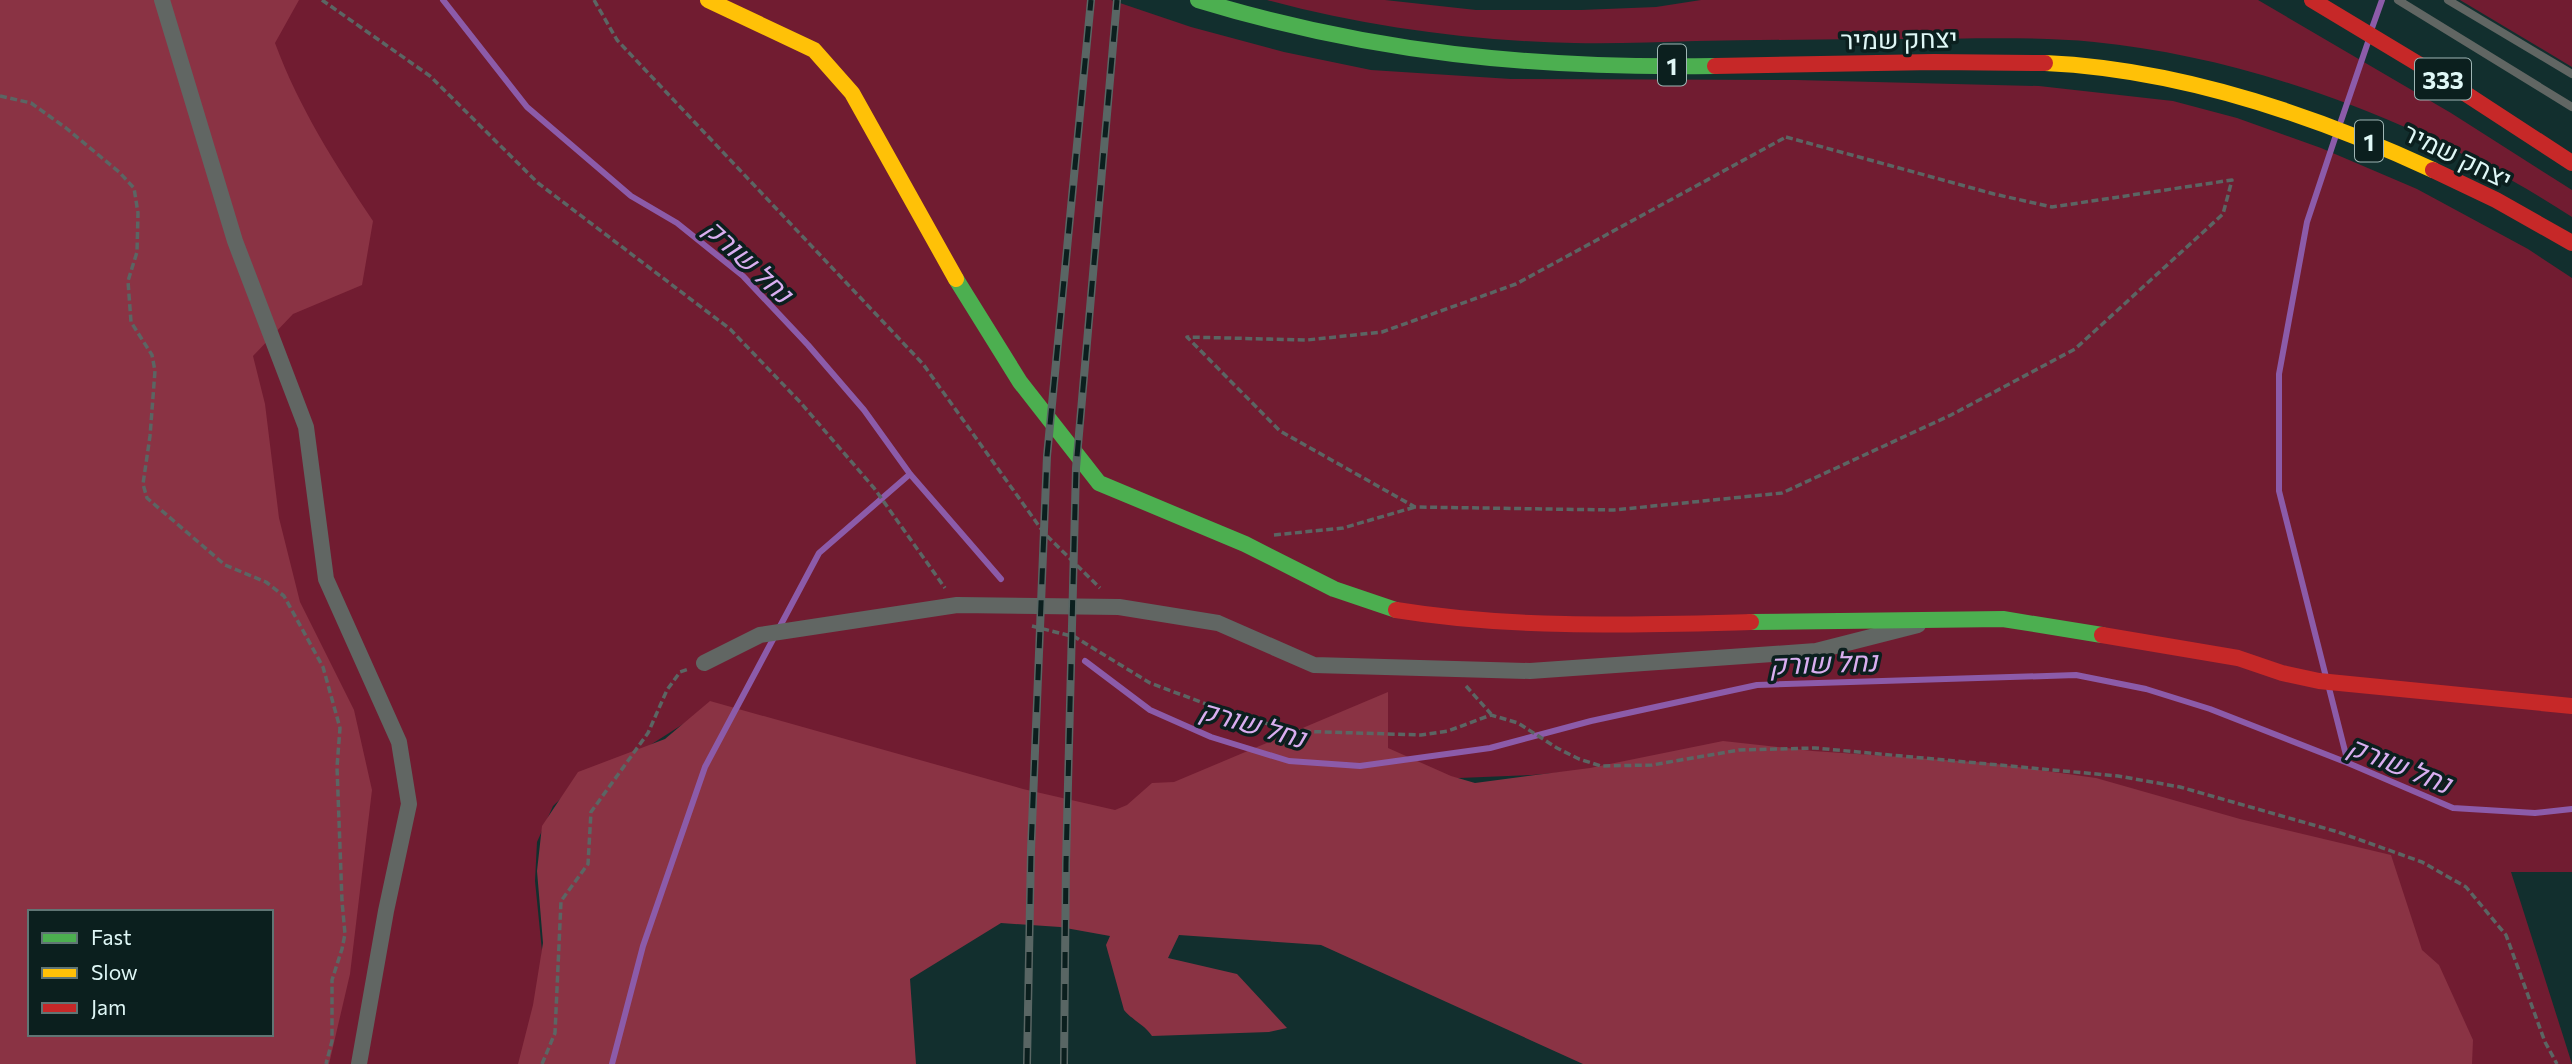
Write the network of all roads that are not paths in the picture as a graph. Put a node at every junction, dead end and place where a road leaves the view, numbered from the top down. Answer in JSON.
{"nodes":[{"id":1,"x":162,"y":0,"type":"edge"},
{"id":2,"x":708,"y":0,"type":"edge"},
{"id":3,"x":1198,"y":0,"type":"edge"},
{"id":4,"x":2312,"y":0,"type":"edge"},
{"id":5,"x":2398,"y":0,"type":"edge"},
{"id":6,"x":2448,"y":0,"type":"edge"},
{"id":7,"x":2572,"y":74,"type":"edge"},
{"id":8,"x":2572,"y":107,"type":"edge"},
{"id":9,"x":2572,"y":163,"type":"edge"},
{"id":10,"x":2572,"y":243,"type":"edge"},
{"id":11,"x":1945,"y":618,"type":"junction"},
{"id":12,"x":704,"y":663,"type":"road end"},
{"id":13,"x":2572,"y":706,"type":"edge"},
{"id":14,"x":359,"y":1064,"type":"edge"}],
"edges":[{"from":1,"to":14,"type":"street"},
{"from":2,"to":11,"type":"main road"},
{"from":3,"to":10,"type":"main road","name":"יצחק שמיר","number":"1"},
{"from":4,"to":9,"type":"main road","number":"333"},
{"from":5,"to":8,"type":"lane"},
{"from":6,"to":7,"type":"lane"},
{"from":11,"to":12,"type":"street"},
{"from":11,"to":13,"type":"main road"}]}
